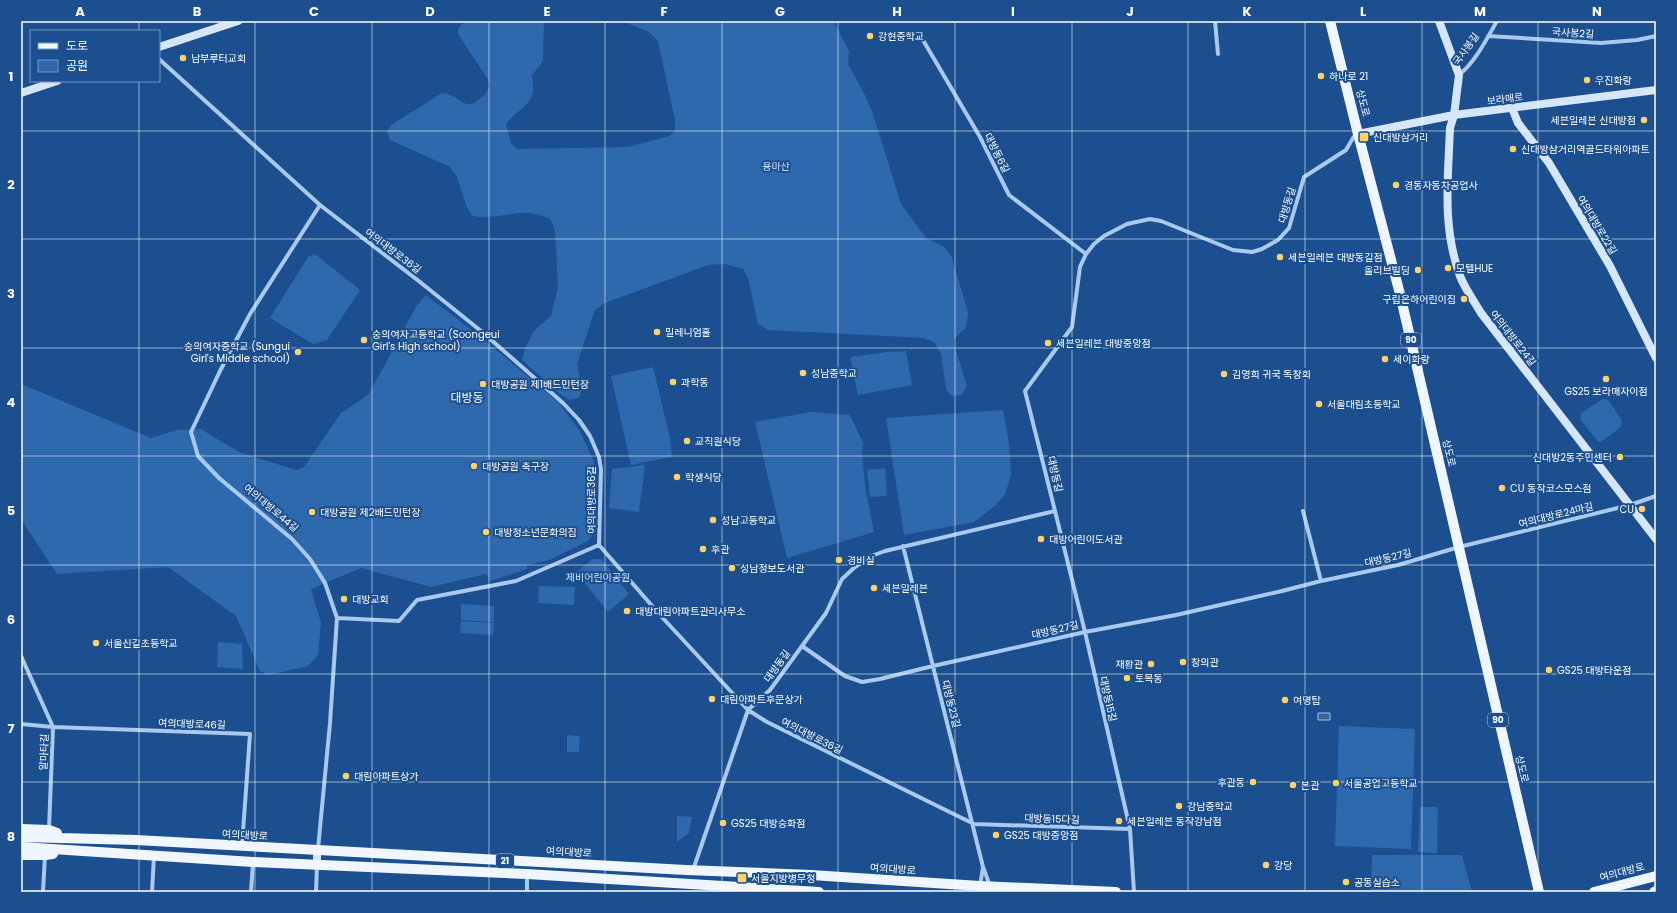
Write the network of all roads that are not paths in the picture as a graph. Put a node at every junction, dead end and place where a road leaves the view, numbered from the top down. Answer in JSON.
{"nodes":[{"id":1,"x":238,"y":21,"type":"edge"},
{"id":2,"x":1215,"y":21,"type":"edge"},
{"id":3,"x":1330,"y":21,"type":"edge"},
{"id":4,"x":1439,"y":21,"type":"edge"},
{"id":5,"x":1497,"y":21,"type":"edge"},
{"id":6,"x":920,"y":35,"type":"dead end"},
{"id":7,"x":1488,"y":36,"type":"junction"},
{"id":8,"x":1656,"y":36,"type":"edge"},
{"id":9,"x":160,"y":47,"type":"edge"},
{"id":10,"x":1218,"y":54,"type":"dead end"},
{"id":11,"x":160,"y":60,"type":"edge"},
{"id":12,"x":1459,"y":75,"type":"junction"},
{"id":13,"x":54,"y":82,"type":"edge"},
{"id":14,"x":1656,"y":90,"type":"edge"},
{"id":15,"x":21,"y":93,"type":"edge"},
{"id":16,"x":1512,"y":108,"type":"junction"},
{"id":17,"x":1454,"y":115,"type":"junction"},
{"id":18,"x":1358,"y":134,"type":"junction"},
{"id":19,"x":320,"y":205,"type":"junction"},
{"id":20,"x":1086,"y":254,"type":"junction"},
{"id":21,"x":1656,"y":358,"type":"edge"},
{"id":22,"x":1656,"y":496,"type":"edge"},
{"id":23,"x":1630,"y":505,"type":"junction"},
{"id":24,"x":1055,"y":511,"type":"junction"},
{"id":25,"x":1303,"y":511,"type":"dead end"},
{"id":26,"x":1656,"y":539,"type":"edge"},
{"id":27,"x":599,"y":545,"type":"junction"},
{"id":28,"x":903,"y":546,"type":"junction"},
{"id":29,"x":1459,"y":547,"type":"junction"},
{"id":30,"x":1321,"y":581,"type":"junction"},
{"id":31,"x":337,"y":618,"type":"junction"},
{"id":32,"x":1085,"y":632,"type":"junction"},
{"id":33,"x":802,"y":646,"type":"junction"},
{"id":34,"x":21,"y":656,"type":"edge"},
{"id":35,"x":933,"y":666,"type":"junction"},
{"id":36,"x":748,"y":710,"type":"junction"},
{"id":37,"x":21,"y":724,"type":"edge"},
{"id":38,"x":53,"y":727,"type":"junction"},
{"id":39,"x":974,"y":824,"type":"junction"},
{"id":40,"x":21,"y":829,"type":"edge"},
{"id":41,"x":1130,"y":829,"type":"junction"},
{"id":42,"x":49,"y":830,"type":"junction"},
{"id":43,"x":21,"y":837,"type":"edge"},
{"id":44,"x":68,"y":837,"type":"junction"},
{"id":45,"x":21,"y":847,"type":"edge"},
{"id":46,"x":242,"y":847,"type":"junction"},
{"id":47,"x":69,"y":850,"type":"junction"},
{"id":48,"x":317,"y":851,"type":"junction"},
{"id":49,"x":21,"y":855,"type":"edge"},
{"id":50,"x":45,"y":855,"type":"junction"},
{"id":51,"x":154,"y":856,"type":"junction"},
{"id":52,"x":253,"y":862,"type":"junction"},
{"id":53,"x":317,"y":865,"type":"junction"},
{"id":54,"x":983,"y":867,"type":"junction"},
{"id":55,"x":693,"y":871,"type":"junction"},
{"id":56,"x":734,"y":872,"type":"junction"},
{"id":57,"x":527,"y":874,"type":"junction"},
{"id":58,"x":1656,"y":876,"type":"edge"},
{"id":59,"x":693,"y":884,"type":"junction"},
{"id":60,"x":734,"y":889,"type":"edge"},
{"id":61,"x":986,"y":889,"type":"edge"},
{"id":62,"x":789,"y":891,"type":"edge"},
{"id":63,"x":43,"y":892,"type":"edge"},
{"id":64,"x":152,"y":892,"type":"edge"},
{"id":65,"x":251,"y":892,"type":"edge"},
{"id":66,"x":316,"y":892,"type":"edge"},
{"id":67,"x":527,"y":892,"type":"edge"},
{"id":68,"x":819,"y":892,"type":"edge"},
{"id":69,"x":1116,"y":892,"type":"edge"},
{"id":70,"x":1134,"y":892,"type":"edge"},
{"id":71,"x":1539,"y":892,"type":"edge"},
{"id":72,"x":1594,"y":892,"type":"edge"}],
"edges":[{"from":1,"to":9,"type":"street"},
{"from":2,"to":10,"type":"street"},
{"from":3,"to":18,"type":"main road","name":"상도로","number":"90"},
{"from":4,"to":12,"type":"street"},
{"from":5,"to":7,"type":"street","name":"국사봉길"},
{"from":6,"to":20,"type":"street","name":"대방동6길"},
{"from":7,"to":8,"type":"street","name":"국사봉2길"},
{"from":7,"to":12,"type":"street","name":"국사봉길"},
{"from":11,"to":19,"type":"street","name":"여의대방로36길"},
{"from":12,"to":17,"type":"street","name":"국사봉길"},
{"from":13,"to":15,"type":"street"},
{"from":14,"to":16,"type":"street","name":"보라매로"},
{"from":16,"to":17,"type":"street","name":"보라매로"},
{"from":16,"to":21,"type":"street","name":"여의대방로22길"},
{"from":17,"to":18,"type":"street","name":"보라매로"},
{"from":17,"to":23,"type":"street","name":"여의대방로24길"},
{"from":18,"to":20,"type":"street","name":"대방동길"},
{"from":18,"to":29,"type":"main road","name":"상도로","number":"90"},
{"from":19,"to":27,"type":"street","name":"여의대방로36길"},
{"from":19,"to":31,"type":"street","name":"여의대방로44길"},
{"from":20,"to":24,"type":"street","name":"대방동길"},
{"from":22,"to":23,"type":"street","name":"여의대방로24마길"},
{"from":23,"to":26,"type":"street","name":"여의대방로24길"},
{"from":23,"to":29,"type":"street","name":"여의대방로24마길"},
{"from":24,"to":28,"type":"street","name":"대방동길"},
{"from":24,"to":32,"type":"street","name":"대방동15길"},
{"from":25,"to":30,"type":"street"},
{"from":27,"to":31,"type":"street"},
{"from":27,"to":36,"type":"street","name":"여의대방로36길"},
{"from":28,"to":33,"type":"street","name":"대방동길"},
{"from":28,"to":35,"type":"street","name":"대방동23길"},
{"from":29,"to":30,"type":"street","name":"대방동27길"},
{"from":29,"to":71,"type":"main road","name":"상도로","number":"90"},
{"from":30,"to":32,"type":"street","name":"대방동27길"},
{"from":31,"to":48,"type":"street","name":"여의대방로44길"},
{"from":32,"to":35,"type":"street","name":"대방동27길"},
{"from":32,"to":41,"type":"street","name":"대방동15길"},
{"from":33,"to":35,"type":"street","name":"대방동27길"},
{"from":33,"to":36,"type":"street","name":"대방동길"},
{"from":34,"to":38,"type":"street","name":"알마타길"},
{"from":35,"to":39,"type":"street","name":"대방동23길"},
{"from":36,"to":39,"type":"street","name":"여의대방로36길"},
{"from":36,"to":55,"type":"street","name":"대방동길"},
{"from":37,"to":38,"type":"street","name":"여의대방로46길"},
{"from":38,"to":42,"type":"street","name":"알마타길"},
{"from":38,"to":46,"type":"street","name":"여의대방로46길"},
{"from":39,"to":41,"type":"street","name":"대방동15다길"},
{"from":39,"to":54,"type":"street","name":"대방동23길"},
{"from":40,"to":42,"type":"main road","number":"21"},
{"from":41,"to":70,"type":"street","name":"대방동15길"},
{"from":42,"to":44,"type":"main road","number":"21"},
{"from":43,"to":44,"type":"main road","name":"여의대방로"},
{"from":44,"to":46,"type":"main road","name":"여의대방로","number":"21"},
{"from":45,"to":47,"type":"main road"},
{"from":46,"to":48,"type":"main road","name":"여의대방로","number":"21"},
{"from":47,"to":50,"type":"main road"},
{"from":47,"to":51,"type":"main road"},
{"from":48,"to":53,"type":"street","name":"여의대방로44길"},
{"from":48,"to":55,"type":"main road","name":"여의대방로","number":"21"},
{"from":49,"to":50,"type":"main road"},
{"from":50,"to":63,"type":"street"},
{"from":51,"to":52,"type":"main road"},
{"from":51,"to":64,"type":"street"},
{"from":52,"to":53,"type":"main road"},
{"from":52,"to":65,"type":"street"},
{"from":53,"to":57,"type":"main road"},
{"from":53,"to":66,"type":"street"},
{"from":54,"to":61,"type":"street"},
{"from":54,"to":61,"type":"street"},
{"from":55,"to":56,"type":"main road","name":"여의대방로","number":"21"},
{"from":55,"to":59,"type":"main road"},
{"from":56,"to":60,"type":"main road"},
{"from":56,"to":61,"type":"main road","name":"여의대방로","number":"21"},
{"from":57,"to":59,"type":"main road"},
{"from":57,"to":67,"type":"street"},
{"from":58,"to":72,"type":"main road","name":"여의대방로"},
{"from":59,"to":60,"type":"main road"},
{"from":60,"to":62,"type":"main road"},
{"from":61,"to":69,"type":"main road","name":"여의대방로","number":"21"},
{"from":62,"to":68,"type":"main road"}]}
